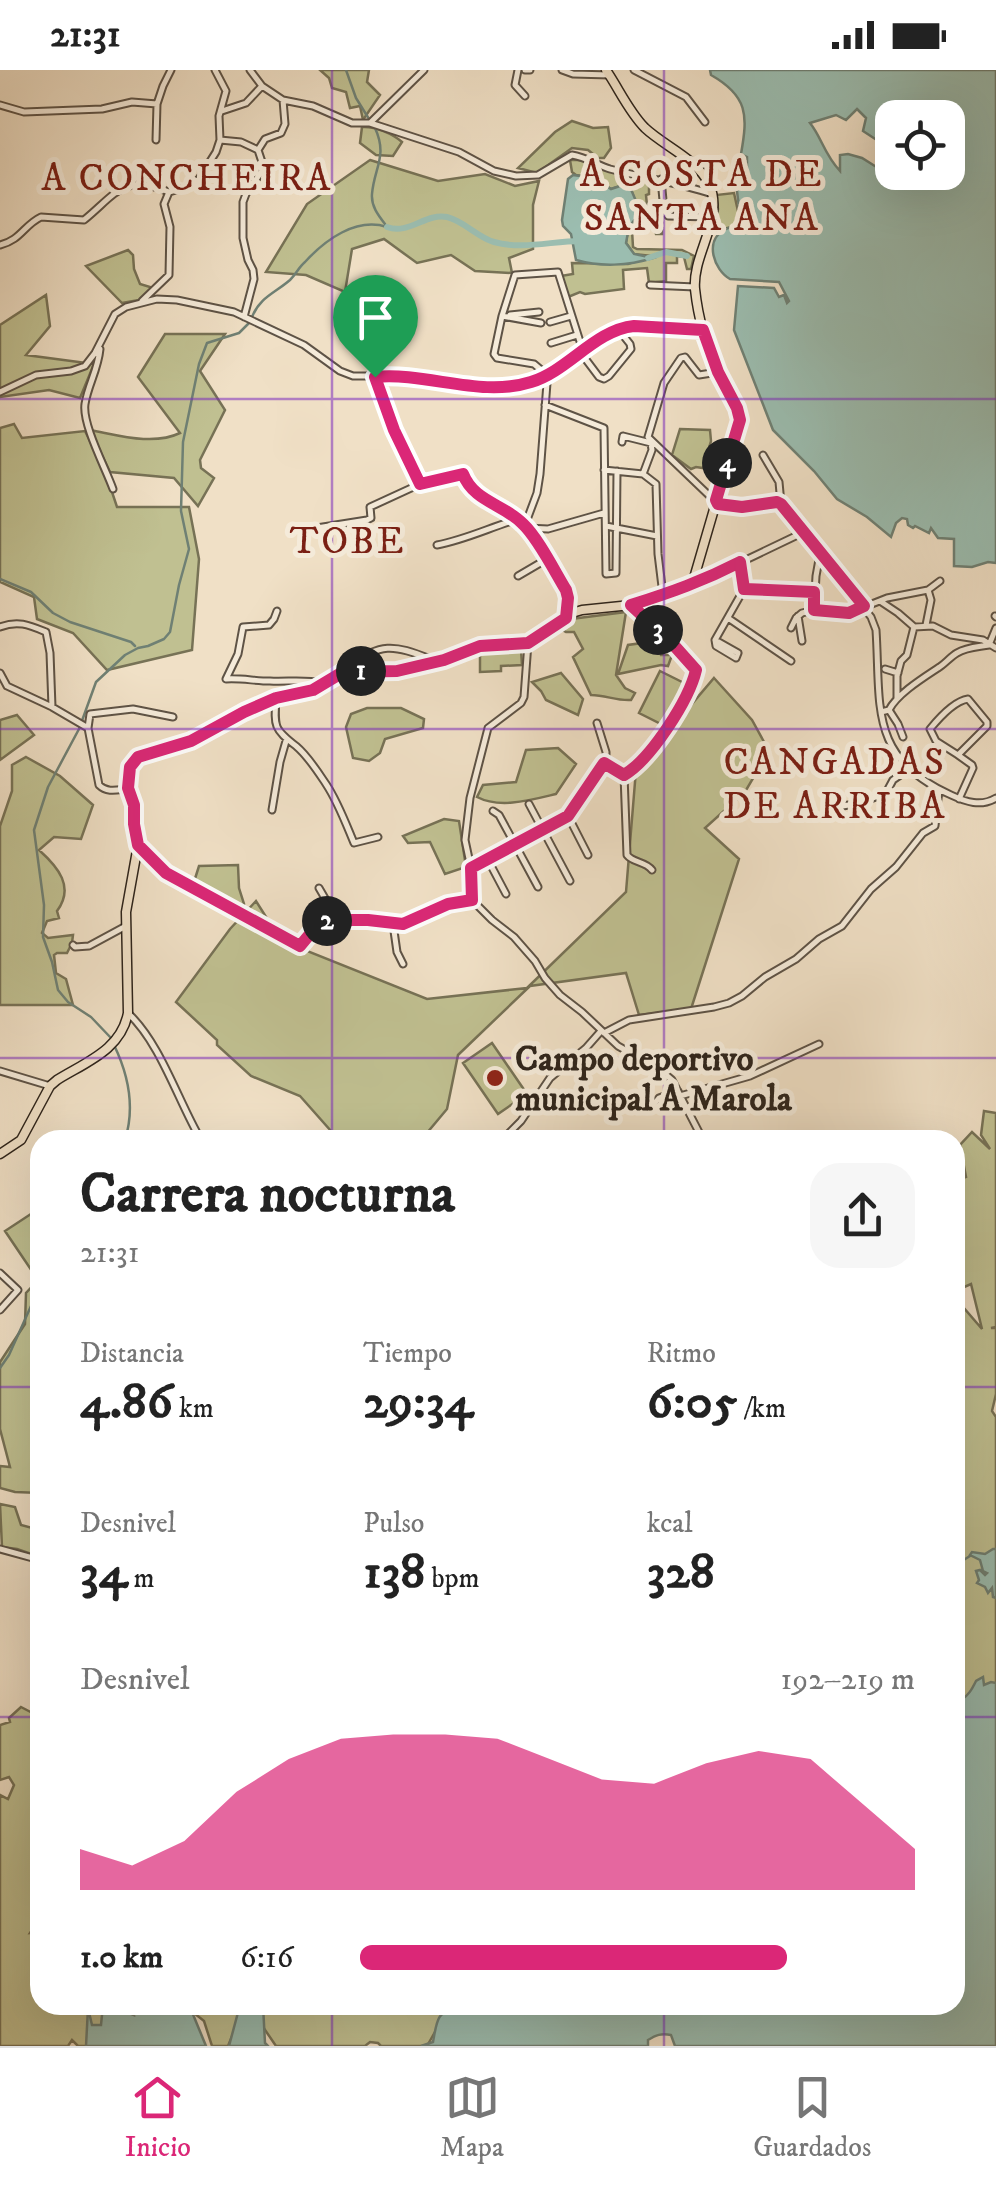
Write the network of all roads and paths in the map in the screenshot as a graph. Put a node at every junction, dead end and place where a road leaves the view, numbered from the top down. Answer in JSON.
{"nodes":[{"id":1,"x":171,"y":70,"type":"edge"},
{"id":2,"x":215,"y":70,"type":"edge"},
{"id":3,"x":250,"y":70,"type":"edge"},
{"id":4,"x":424,"y":70,"type":"edge"},
{"id":5,"x":524,"y":70,"type":"edge"},
{"id":6,"x":562,"y":70,"type":"edge"},
{"id":7,"x":634,"y":70,"type":"edge"},
{"id":8,"x":608,"y":73,"type":"edge"},
{"id":9,"x":262,"y":86,"type":"junction"},
{"id":10,"x":525,"y":96,"type":"dead end"},
{"id":11,"x":283,"y":100,"type":"junction"},
{"id":12,"x":158,"y":104,"type":"junction"},
{"id":13,"x":0,"y":105,"type":"edge"},
{"id":14,"x":222,"y":110,"type":"junction"},
{"id":15,"x":370,"y":122,"type":"junction"},
{"id":16,"x":706,"y":122,"type":"dead end"},
{"id":17,"x":156,"y":140,"type":"dead end"},
{"id":18,"x":220,"y":140,"type":"junction"},
{"id":19,"x":258,"y":150,"type":"junction"},
{"id":20,"x":661,"y":179,"type":"junction"},
{"id":21,"x":169,"y":192,"type":"junction"},
{"id":22,"x":712,"y":194,"type":"junction"},
{"id":23,"x":711,"y":217,"type":"junction"},
{"id":24,"x":0,"y":245,"type":"edge"},
{"id":25,"x":650,"y":284,"type":"dead end"},
{"id":26,"x":695,"y":287,"type":"junction"},
{"id":27,"x":142,"y":302,"type":"junction"},
{"id":28,"x":539,"y":312,"type":"dead end"},
{"id":29,"x":502,"y":316,"type":"junction"},
{"id":30,"x":572,"y":316,"type":"junction"},
{"id":31,"x":244,"y":317,"type":"junction"},
{"id":32,"x":550,"y":322,"type":"dead end"},
{"id":33,"x":541,"y":323,"type":"dead end"},
{"id":34,"x":618,"y":329,"type":"junction"},
{"id":35,"x":703,"y":330,"type":"junction"},
{"id":36,"x":577,"y":335,"type":"junction"},
{"id":37,"x":551,"y":343,"type":"dead end"},
{"id":38,"x":99,"y":346,"type":"junction"},
{"id":39,"x":582,"y":352,"type":"junction"},
{"id":40,"x":718,"y":372,"type":"junction"},
{"id":41,"x":544,"y":376,"type":"junction"},
{"id":42,"x":375,"y":377,"type":"junction"},
{"id":43,"x":0,"y":392,"type":"edge"},
{"id":44,"x":545,"y":405,"type":"junction"},
{"id":45,"x":622,"y":442,"type":"dead end"},
{"id":46,"x":763,"y":455,"type":"dead end"},
{"id":47,"x":604,"y":470,"type":"junction"},
{"id":48,"x":617,"y":471,"type":"junction"},
{"id":49,"x":643,"y":474,"type":"junction"},
{"id":50,"x":420,"y":484,"type":"junction"},
{"id":51,"x":112,"y":489,"type":"dead end"},
{"id":52,"x":716,"y":500,"type":"junction"},
{"id":53,"x":781,"y":504,"type":"junction"},
{"id":54,"x":604,"y":514,"type":"junction"},
{"id":55,"x":518,"y":520,"type":"junction"},
{"id":56,"x":606,"y":526,"type":"junction"},
{"id":57,"x":618,"y":526,"type":"junction"},
{"id":58,"x":526,"y":527,"type":"junction"},
{"id":59,"x":304,"y":530,"type":"dead end"},
{"id":60,"x":802,"y":533,"type":"junction"},
{"id":61,"x":658,"y":536,"type":"junction"},
{"id":62,"x":438,"y":545,"type":"dead end"},
{"id":63,"x":820,"y":554,"type":"junction"},
{"id":64,"x":547,"y":559,"type":"junction"},
{"id":65,"x":740,"y":562,"type":"junction"},
{"id":66,"x":518,"y":576,"type":"dead end"},
{"id":67,"x":694,"y":580,"type":"junction"},
{"id":68,"x":940,"y":581,"type":"dead end"},
{"id":69,"x":744,"y":589,"type":"junction"},
{"id":70,"x":928,"y":590,"type":"junction"},
{"id":71,"x":814,"y":592,"type":"junction"},
{"id":72,"x":663,"y":595,"type":"junction"},
{"id":73,"x":880,"y":601,"type":"junction"},
{"id":74,"x":631,"y":605,"type":"junction"},
{"id":75,"x":864,"y":606,"type":"junction"},
{"id":76,"x":814,"y":610,"type":"junction"},
{"id":77,"x":276,"y":612,"type":"dead end"},
{"id":78,"x":798,"y":616,"type":"junction"},
{"id":79,"x":566,"y":618,"type":"junction"},
{"id":80,"x":728,"y":618,"type":"junction"},
{"id":81,"x":926,"y":625,"type":"junction"},
{"id":82,"x":0,"y":627,"type":"edge"},
{"id":83,"x":914,"y":627,"type":"junction"},
{"id":84,"x":790,"y":628,"type":"dead end"},
{"id":85,"x":996,"y":628,"type":"edge"},
{"id":86,"x":715,"y":640,"type":"dead end"},
{"id":87,"x":802,"y":641,"type":"dead end"},
{"id":88,"x":528,"y":643,"type":"junction"},
{"id":89,"x":993,"y":647,"type":"edge"},
{"id":90,"x":791,"y":661,"type":"dead end"},
{"id":91,"x":431,"y":664,"type":"junction"},
{"id":92,"x":885,"y":669,"type":"dead end"},
{"id":93,"x":347,"y":672,"type":"junction"},
{"id":94,"x":0,"y":673,"type":"edge"},
{"id":95,"x":898,"y":673,"type":"junction"},
{"id":96,"x":325,"y":684,"type":"junction"},
{"id":97,"x":7,"y":686,"type":"junction"},
{"id":98,"x":0,"y":692,"type":"edge"},
{"id":99,"x":276,"y":698,"type":"junction"},
{"id":100,"x":897,"y":698,"type":"junction"},
{"id":101,"x":52,"y":707,"type":"junction"},
{"id":102,"x":889,"y":710,"type":"junction"},
{"id":103,"x":880,"y":712,"type":"junction"},
{"id":104,"x":173,"y":718,"type":"dead end"},
{"id":105,"x":597,"y":723,"type":"dead end"},
{"id":106,"x":88,"y":728,"type":"junction"},
{"id":107,"x":903,"y":737,"type":"dead end"},
{"id":108,"x":286,"y":741,"type":"junction"},
{"id":109,"x":958,"y":756,"type":"junction"},
{"id":110,"x":604,"y":763,"type":"junction"},
{"id":111,"x":909,"y":769,"type":"junction"},
{"id":112,"x":624,"y":775,"type":"junction"},
{"id":113,"x":128,"y":788,"type":"junction"},
{"id":114,"x":939,"y":790,"type":"junction"},
{"id":115,"x":959,"y":798,"type":"junction"},
{"id":116,"x":996,"y":799,"type":"edge"},
{"id":117,"x":529,"y":804,"type":"dead end"},
{"id":118,"x":836,"y":807,"type":"dead end"},
{"id":119,"x":272,"y":810,"type":"dead end"},
{"id":120,"x":493,"y":811,"type":"dead end"},
{"id":121,"x":568,"y":816,"type":"junction"},
{"id":122,"x":542,"y":830,"type":"junction"},
{"id":123,"x":378,"y":837,"type":"dead end"},
{"id":124,"x":138,"y":845,"type":"junction"},
{"id":125,"x":515,"y":845,"type":"junction"},
{"id":126,"x":588,"y":855,"type":"dead end"},
{"id":127,"x":488,"y":860,"type":"junction"},
{"id":128,"x":471,"y":868,"type":"junction"},
{"id":129,"x":652,"y":870,"type":"dead end"},
{"id":130,"x":570,"y":881,"type":"dead end"},
{"id":131,"x":538,"y":887,"type":"dead end"},
{"id":132,"x":319,"y":888,"type":"dead end"},
{"id":133,"x":506,"y":894,"type":"dead end"},
{"id":134,"x":472,"y":900,"type":"junction"},
{"id":135,"x":332,"y":920,"type":"junction"},
{"id":136,"x":394,"y":924,"type":"junction"},
{"id":137,"x":126,"y":926,"type":"junction"},
{"id":138,"x":74,"y":944,"type":"dead end"},
{"id":139,"x":403,"y":964,"type":"dead end"},
{"id":140,"x":128,"y":1013,"type":"junction"},
{"id":141,"x":602,"y":1032,"type":"junction"},
{"id":142,"x":819,"y":1044,"type":"dead end"},
{"id":143,"x":0,"y":1072,"type":"edge"},
{"id":144,"x":50,"y":1086,"type":"junction"},
{"id":145,"x":679,"y":1093,"type":"junction"},
{"id":146,"x":650,"y":1109,"type":"dead end"},
{"id":147,"x":196,"y":1130,"type":"edge"},
{"id":148,"x":512,"y":1130,"type":"edge"},
{"id":149,"x":697,"y":1130,"type":"edge"},
{"id":150,"x":0,"y":1154,"type":"edge"},
{"id":151,"x":0,"y":1273,"type":"edge"},
{"id":152,"x":0,"y":1310,"type":"edge"},
{"id":153,"x":0,"y":1549,"type":"edge"},
{"id":154,"x":30,"y":1557,"type":"edge"}],
"edges":[{"from":1,"to":12,"type":"street"},
{"from":2,"to":14,"type":"street"},
{"from":3,"to":9,"type":"street"},
{"from":4,"to":15,"type":"street"},
{"from":5,"to":10,"type":"street"},
{"from":6,"to":8,"type":"street"},
{"from":7,"to":16,"type":"street"},
{"from":8,"to":22,"type":"main road"},
{"from":9,"to":11,"type":"street"},
{"from":9,"to":14,"type":"street"},
{"from":11,"to":15,"type":"street"},
{"from":11,"to":19,"type":"street"},
{"from":12,"to":13,"type":"street"},
{"from":12,"to":17,"type":"street"},
{"from":14,"to":18,"type":"street"},
{"from":15,"to":20,"type":"street"},
{"from":18,"to":19,"type":"street"},
{"from":18,"to":21,"type":"street"},
{"from":19,"to":31,"type":"street"},
{"from":20,"to":22,"type":"street"},
{"from":20,"to":23,"type":"street"},
{"from":21,"to":24,"type":"street"},
{"from":21,"to":27,"type":"street"},
{"from":22,"to":23,"type":"main road"},
{"from":23,"to":26,"type":"main road"},
{"from":25,"to":26,"type":"street"},
{"from":26,"to":35,"type":"main road"},
{"from":27,"to":31,"type":"street"},
{"from":27,"to":38,"type":"street"},
{"from":28,"to":29,"type":"street"},
{"from":29,"to":30,"type":"street"},
{"from":29,"to":33,"type":"street"},
{"from":29,"to":41,"type":"street"},
{"from":30,"to":32,"type":"street"},
{"from":30,"to":36,"type":"street"},
{"from":31,"to":42,"type":"street"},
{"from":34,"to":35,"type":"street"},
{"from":34,"to":39,"type":"street"},
{"from":34,"to":39,"type":"street"},
{"from":35,"to":40,"type":"main road"},
{"from":36,"to":37,"type":"street"},
{"from":36,"to":39,"type":"street"},
{"from":38,"to":43,"type":"street"},
{"from":38,"to":51,"type":"street"},
{"from":39,"to":41,"type":"street"},
{"from":40,"to":52,"type":"main road"},
{"from":40,"to":52,"type":"street"},
{"from":41,"to":42,"type":"street"},
{"from":41,"to":44,"type":"street"},
{"from":42,"to":50,"type":"street"},
{"from":44,"to":47,"type":"street"},
{"from":44,"to":58,"type":"street"},
{"from":45,"to":49,"type":"street"},
{"from":46,"to":53,"type":"street"},
{"from":47,"to":48,"type":"street"},
{"from":47,"to":54,"type":"street"},
{"from":48,"to":49,"type":"street"},
{"from":48,"to":57,"type":"street"},
{"from":49,"to":61,"type":"street"},
{"from":50,"to":55,"type":"street"},
{"from":50,"to":59,"type":"street"},
{"from":52,"to":53,"type":"street"},
{"from":52,"to":67,"type":"main road"},
{"from":53,"to":60,"type":"street"},
{"from":54,"to":56,"type":"street"},
{"from":54,"to":58,"type":"street"},
{"from":55,"to":58,"type":"street"},
{"from":55,"to":62,"type":"street"},
{"from":56,"to":57,"type":"street"},
{"from":56,"to":57,"type":"street"},
{"from":57,"to":61,"type":"street"},
{"from":58,"to":64,"type":"street"},
{"from":60,"to":63,"type":"street"},
{"from":60,"to":65,"type":"street"},
{"from":61,"to":72,"type":"street"},
{"from":63,"to":71,"type":"street"},
{"from":63,"to":75,"type":"street"},
{"from":64,"to":66,"type":"street"},
{"from":64,"to":79,"type":"street"},
{"from":65,"to":67,"type":"street"},
{"from":65,"to":69,"type":"street"},
{"from":67,"to":72,"type":"main road"},
{"from":68,"to":70,"type":"street"},
{"from":69,"to":71,"type":"street"},
{"from":69,"to":80,"type":"street"},
{"from":70,"to":73,"type":"street"},
{"from":70,"to":81,"type":"street"},
{"from":71,"to":76,"type":"street"},
{"from":72,"to":74,"type":"main road"},
{"from":73,"to":75,"type":"street"},
{"from":73,"to":83,"type":"street"},
{"from":74,"to":79,"type":"main road"},
{"from":74,"to":112,"type":"street"},
{"from":75,"to":76,"type":"street"},
{"from":75,"to":103,"type":"street"},
{"from":76,"to":78,"type":"street"},
{"from":77,"to":96,"type":"street"},
{"from":78,"to":84,"type":"street"},
{"from":78,"to":87,"type":"street"},
{"from":79,"to":88,"type":"main road"},
{"from":80,"to":86,"type":"street"},
{"from":80,"to":90,"type":"street"},
{"from":81,"to":83,"type":"street"},
{"from":81,"to":89,"type":"street"},
{"from":82,"to":101,"type":"street"},
{"from":83,"to":95,"type":"street"},
{"from":85,"to":89,"type":"street"},
{"from":88,"to":91,"type":"main road"},
{"from":88,"to":128,"type":"street"},
{"from":89,"to":100,"type":"street"},
{"from":91,"to":93,"type":"main road"},
{"from":91,"to":93,"type":"street"},
{"from":92,"to":95,"type":"street"},
{"from":93,"to":96,"type":"main road"},
{"from":94,"to":97,"type":"street"},
{"from":95,"to":100,"type":"street"},
{"from":96,"to":99,"type":"main road"},
{"from":97,"to":98,"type":"street"},
{"from":97,"to":101,"type":"street"},
{"from":99,"to":108,"type":"street"},
{"from":99,"to":113,"type":"main road"},
{"from":100,"to":102,"type":"street"},
{"from":101,"to":106,"type":"street"},
{"from":102,"to":103,"type":"street"},
{"from":102,"to":107,"type":"street"},
{"from":103,"to":111,"type":"street"},
{"from":104,"to":106,"type":"street"},
{"from":105,"to":110,"type":"street"},
{"from":106,"to":113,"type":"street"},
{"from":108,"to":119,"type":"street"},
{"from":108,"to":123,"type":"street"},
{"from":109,"to":109,"type":"street"},
{"from":109,"to":115,"type":"street"},
{"from":110,"to":112,"type":"street"},
{"from":110,"to":121,"type":"street"},
{"from":111,"to":114,"type":"street"},
{"from":111,"to":118,"type":"street"},
{"from":112,"to":129,"type":"street"},
{"from":113,"to":124,"type":"main road"},
{"from":114,"to":115,"type":"street"},
{"from":114,"to":141,"type":"street"},
{"from":115,"to":116,"type":"street"},
{"from":117,"to":122,"type":"street"},
{"from":120,"to":125,"type":"street"},
{"from":121,"to":122,"type":"street"},
{"from":121,"to":126,"type":"street"},
{"from":122,"to":125,"type":"street"},
{"from":122,"to":130,"type":"street"},
{"from":124,"to":135,"type":"street"},
{"from":124,"to":137,"type":"main road"},
{"from":125,"to":127,"type":"street"},
{"from":125,"to":131,"type":"street"},
{"from":127,"to":128,"type":"street"},
{"from":127,"to":133,"type":"street"},
{"from":128,"to":134,"type":"street"},
{"from":132,"to":135,"type":"street"},
{"from":134,"to":136,"type":"street"},
{"from":134,"to":141,"type":"street"},
{"from":135,"to":136,"type":"street"},
{"from":136,"to":139,"type":"street"},
{"from":137,"to":138,"type":"street"},
{"from":137,"to":140,"type":"main road"},
{"from":140,"to":144,"type":"main road"},
{"from":140,"to":147,"type":"street"},
{"from":141,"to":145,"type":"street"},
{"from":141,"to":148,"type":"street"},
{"from":142,"to":145,"type":"street"},
{"from":143,"to":144,"type":"street"},
{"from":144,"to":150,"type":"main road"},
{"from":145,"to":146,"type":"street"},
{"from":145,"to":149,"type":"street"},
{"from":151,"to":152,"type":"street"},
{"from":153,"to":154,"type":"street"}]}
